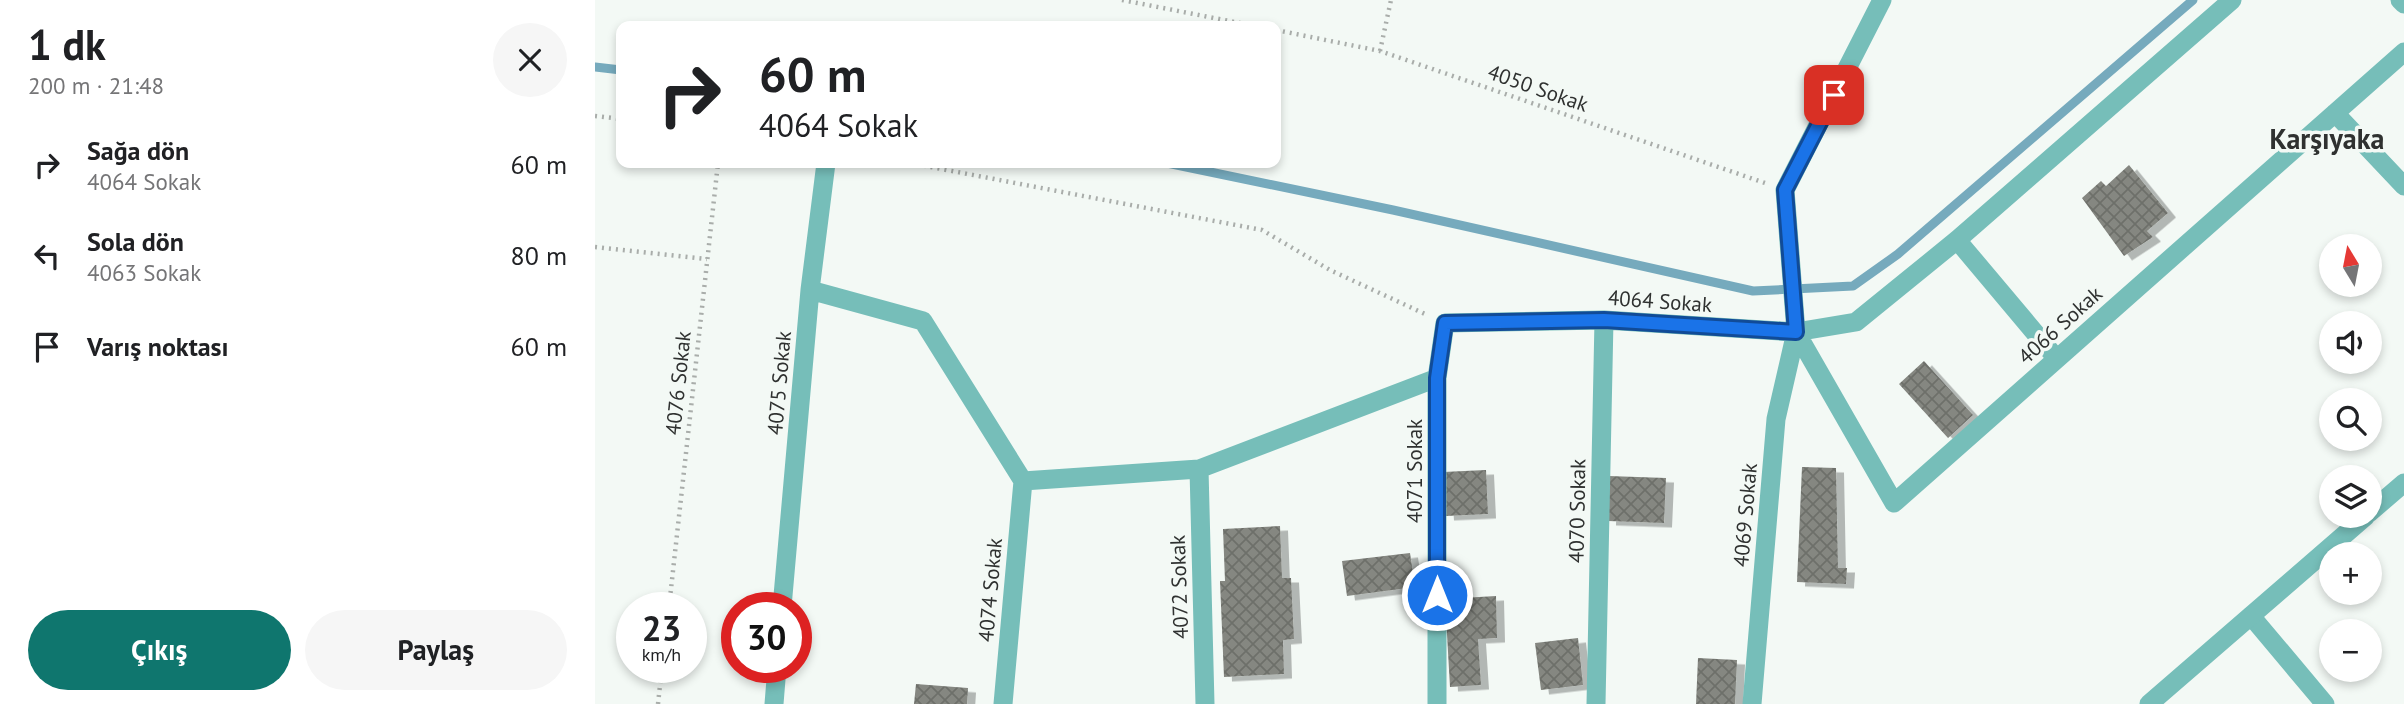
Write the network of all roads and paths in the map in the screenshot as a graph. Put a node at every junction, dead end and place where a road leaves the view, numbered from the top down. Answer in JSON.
{"nodes":[{"id":1,"x":1122,"y":0,"type":"edge"},
{"id":2,"x":1391,"y":0,"type":"edge"},
{"id":3,"x":1882,"y":0,"type":"edge"},
{"id":4,"x":2232,"y":0,"type":"edge"},
{"id":5,"x":1229,"y":21,"type":"edge"},
{"id":6,"x":1281,"y":31,"type":"edge"},
{"id":7,"x":1380,"y":51,"type":"junction"},
{"id":8,"x":2404,"y":52,"type":"edge"},
{"id":9,"x":2335,"y":113,"type":"junction"},
{"id":10,"x":595,"y":116,"type":"edge"},
{"id":11,"x":616,"y":118,"type":"edge"},
{"id":12,"x":717,"y":168,"type":"edge"},
{"id":13,"x":825,"y":168,"type":"edge"},
{"id":14,"x":936,"y":168,"type":"edge"},
{"id":15,"x":2404,"y":186,"type":"edge"},
{"id":16,"x":1785,"y":190,"type":"junction"},
{"id":17,"x":1957,"y":240,"type":"junction"},
{"id":18,"x":595,"y":247,"type":"edge"},
{"id":19,"x":708,"y":259,"type":"junction"},
{"id":20,"x":810,"y":290,"type":"junction"},
{"id":21,"x":1604,"y":320,"type":"junction"},
{"id":22,"x":1445,"y":323,"type":"junction"},
{"id":23,"x":1796,"y":332,"type":"junction"},
{"id":24,"x":2057,"y":359,"type":"junction"},
{"id":25,"x":1437,"y":378,"type":"junction"},
{"id":26,"x":1199,"y":469,"type":"junction"},
{"id":27,"x":1023,"y":481,"type":"junction"},
{"id":28,"x":2404,"y":483,"type":"edge"},
{"id":29,"x":2382,"y":503,"type":"edge"},
{"id":30,"x":2353,"y":528,"type":"edge"},
{"id":31,"x":671,"y":592,"type":"edge"},
{"id":32,"x":783,"y":592,"type":"edge"},
{"id":33,"x":2251,"y":616,"type":"junction"},
{"id":34,"x":660,"y":683,"type":"edge"},
{"id":35,"x":776,"y":683,"type":"edge"},
{"id":36,"x":658,"y":704,"type":"edge"},
{"id":37,"x":774,"y":704,"type":"edge"},
{"id":38,"x":1003,"y":704,"type":"edge"},
{"id":39,"x":1205,"y":704,"type":"edge"},
{"id":40,"x":1437,"y":704,"type":"edge"},
{"id":41,"x":1596,"y":704,"type":"edge"},
{"id":42,"x":1752,"y":704,"type":"edge"},
{"id":43,"x":2149,"y":704,"type":"edge"},
{"id":44,"x":2325,"y":704,"type":"edge"}],
"edges":[{"from":1,"to":5,"type":"path"},
{"from":2,"to":7,"type":"path"},
{"from":3,"to":16,"type":"street"},
{"from":4,"to":17,"type":"street","name":"4064 Sokak"},
{"from":6,"to":7,"type":"path","name":"4050 Sokak"},
{"from":7,"to":16,"type":"path","name":"4050 Sokak"},
{"from":8,"to":9,"type":"street","name":"4066 Sokak"},
{"from":9,"to":15,"type":"street"},
{"from":9,"to":24,"type":"street","name":"4066 Sokak"},
{"from":10,"to":11,"type":"path"},
{"from":12,"to":19,"type":"path","name":"4076 Sokak"},
{"from":13,"to":20,"type":"street","name":"4075 Sokak"},
{"from":14,"to":22,"type":"path"},
{"from":16,"to":23,"type":"street"},
{"from":17,"to":23,"type":"street","name":"4064 Sokak"},
{"from":17,"to":24,"type":"street"},
{"from":18,"to":19,"type":"path"},
{"from":19,"to":31,"type":"path","name":"4076 Sokak"},
{"from":20,"to":27,"type":"street"},
{"from":20,"to":32,"type":"street","name":"4075 Sokak"},
{"from":21,"to":22,"type":"street","name":"4064 Sokak"},
{"from":21,"to":23,"type":"street","name":"4064 Sokak"},
{"from":21,"to":41,"type":"street","name":"4070 Sokak"},
{"from":22,"to":25,"type":"street","name":"4071 Sokak"},
{"from":23,"to":24,"type":"street","name":"4066 Sokak"},
{"from":23,"to":42,"type":"street","name":"4069 Sokak"},
{"from":25,"to":26,"type":"street"},
{"from":25,"to":40,"type":"street","name":"4071 Sokak"},
{"from":26,"to":27,"type":"street"},
{"from":26,"to":39,"type":"street","name":"4072 Sokak"},
{"from":27,"to":38,"type":"street","name":"4074 Sokak"},
{"from":28,"to":29,"type":"street"},
{"from":30,"to":33,"type":"street"},
{"from":33,"to":43,"type":"street"},
{"from":33,"to":44,"type":"street"},
{"from":34,"to":36,"type":"path"},
{"from":35,"to":37,"type":"street"}]}
